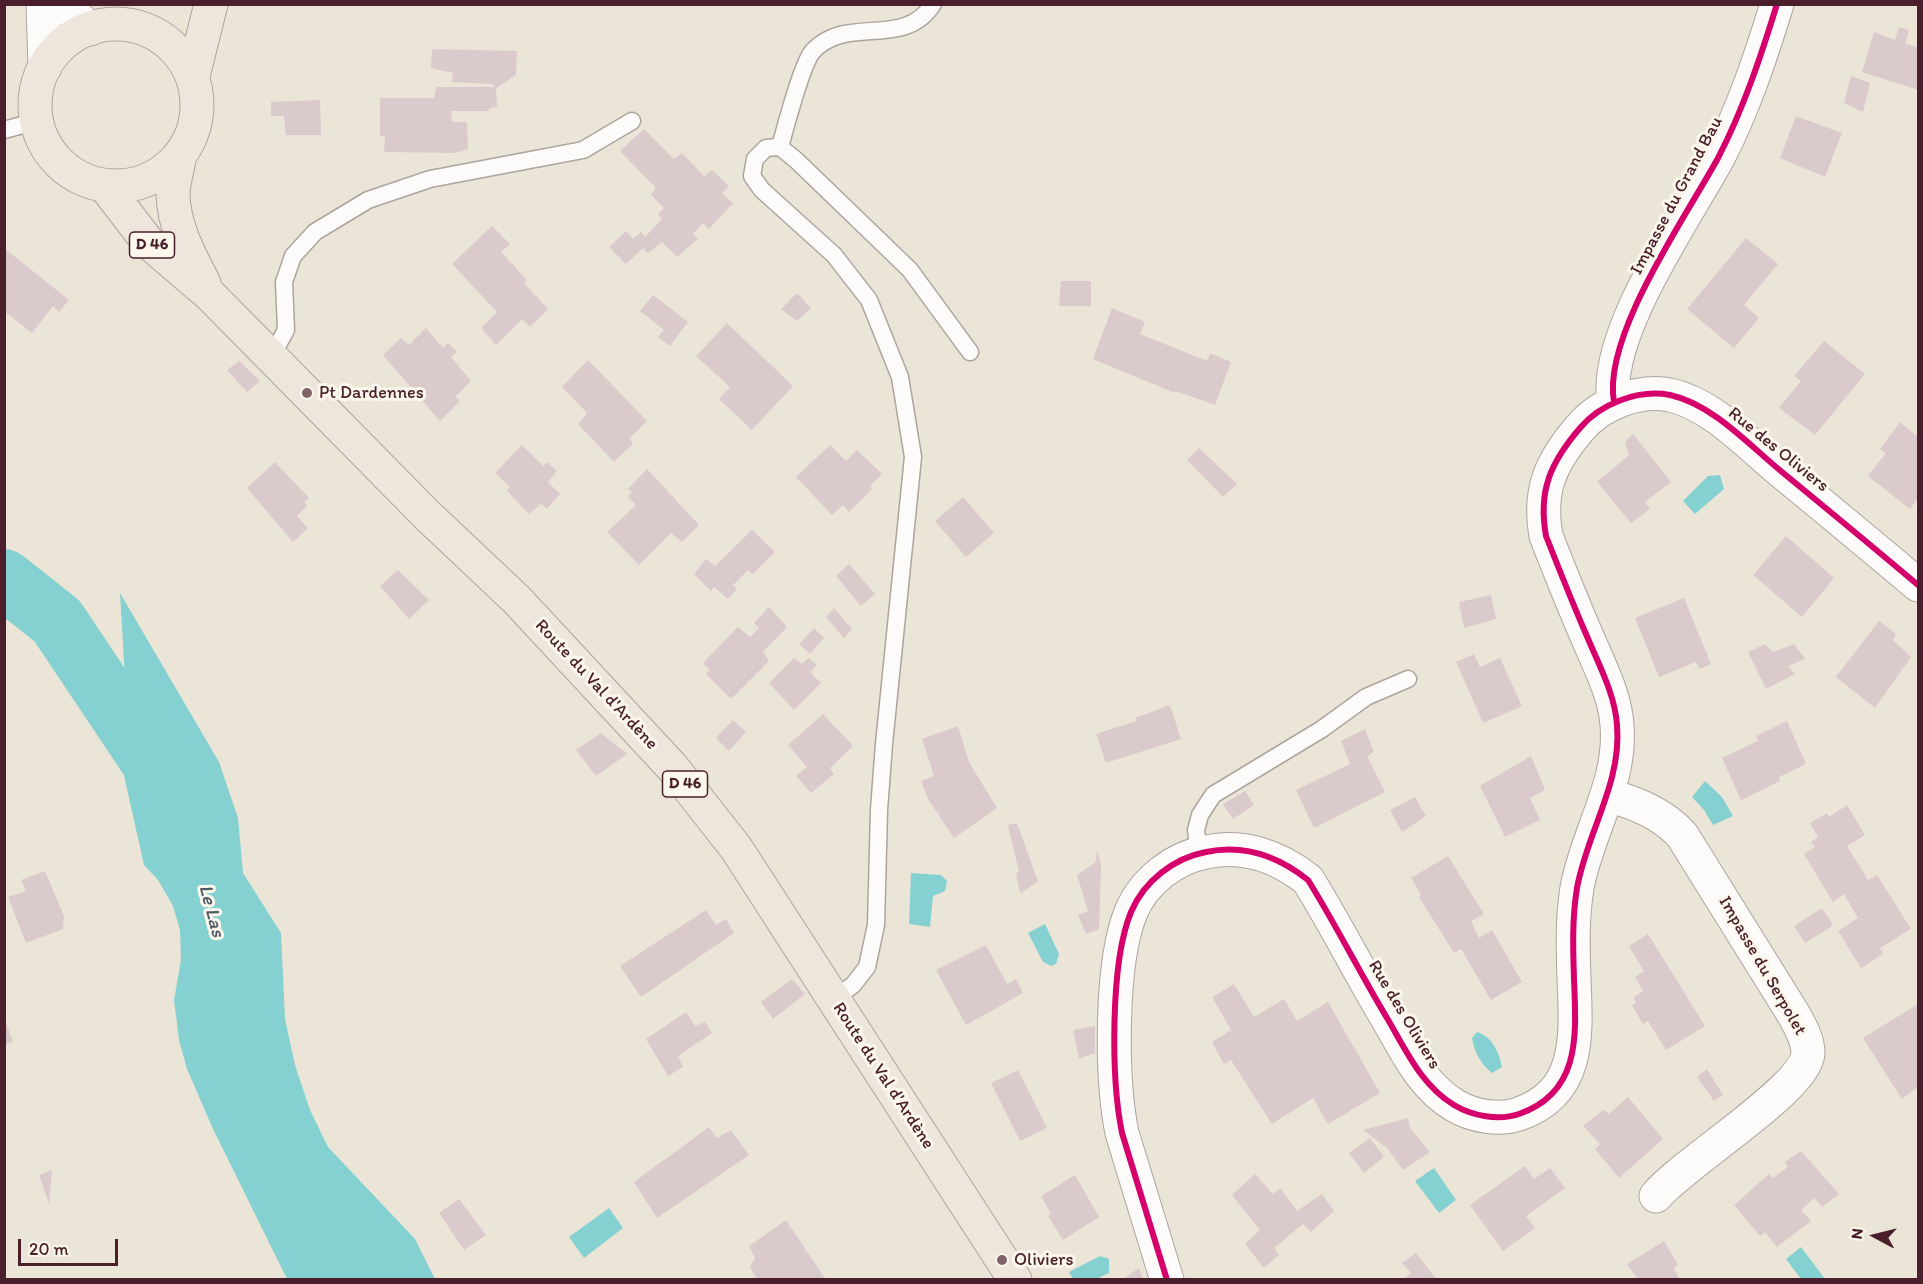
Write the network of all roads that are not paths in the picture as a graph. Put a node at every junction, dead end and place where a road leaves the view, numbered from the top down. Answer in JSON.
{"nodes":[{"id":1,"x":43,"y":4,"type":"edge"},
{"id":2,"x":63,"y":4,"type":"edge"},
{"id":3,"x":124,"y":4,"type":"edge"},
{"id":4,"x":211,"y":4,"type":"edge"},
{"id":5,"x":933,"y":4,"type":"edge"},
{"id":6,"x":1777,"y":4,"type":"edge"},
{"id":7,"x":95,"y":27,"type":"junction"},
{"id":8,"x":45,"y":67,"type":"junction"},
{"id":9,"x":193,"y":76,"type":"junction"},
{"id":10,"x":632,"y":121,"type":"dead end"},
{"id":11,"x":37,"y":122,"type":"junction"},
{"id":12,"x":4,"y":130,"type":"edge"},
{"id":13,"x":780,"y":147,"type":"junction"},
{"id":14,"x":180,"y":155,"type":"junction"},
{"id":15,"x":105,"y":186,"type":"junction"},
{"id":16,"x":210,"y":295,"type":"junction"},
{"id":17,"x":970,"y":352,"type":"dead end"},
{"id":18,"x":272,"y":355,"type":"junction"},
{"id":19,"x":1614,"y":402,"type":"junction"},
{"id":20,"x":1918,"y":585,"type":"edge"},
{"id":21,"x":1408,"y":679,"type":"dead end"},
{"id":22,"x":1608,"y":795,"type":"junction"},
{"id":23,"x":1199,"y":854,"type":"junction"},
{"id":24,"x":834,"y":999,"type":"junction"},
{"id":25,"x":1656,"y":1196,"type":"dead end"},
{"id":26,"x":1015,"y":1280,"type":"edge"},
{"id":27,"x":1167,"y":1280,"type":"edge"}],
"edges":[{"from":1,"to":8,"type":"street"},
{"from":2,"to":7,"type":"street"},
{"from":3,"to":7,"type":"main road"},
{"from":4,"to":9,"type":"main road"},
{"from":5,"to":13,"type":"lane"},
{"from":6,"to":19,"type":"street","name":"Impasse du Grand Bau"},
{"from":7,"to":8,"type":"main road"},
{"from":7,"to":9,"type":"main road"},
{"from":8,"to":11,"type":"main road"},
{"from":9,"to":14,"type":"main road"},
{"from":10,"to":18,"type":"lane"},
{"from":11,"to":12,"type":"lane"},
{"from":11,"to":15,"type":"main road"},
{"from":13,"to":17,"type":"lane"},
{"from":13,"to":24,"type":"lane"},
{"from":14,"to":15,"type":"main road"},
{"from":14,"to":16,"type":"main road","name":"Route du Val d'Ardène","number":"D 46"},
{"from":15,"to":16,"type":"main road","name":"Route du Val d'Ardène","number":"D 46"},
{"from":16,"to":18,"type":"main road","name":"Route du Val d'Ardène","number":"D 46"},
{"from":18,"to":24,"type":"main road","name":"Route du Val d'Ardène","number":"D 46"},
{"from":19,"to":20,"type":"street","name":"Rue des Oliviers"},
{"from":19,"to":22,"type":"street","name":"Rue des Oliviers"},
{"from":21,"to":23,"type":"lane"},
{"from":22,"to":23,"type":"street","name":"Rue des Oliviers"},
{"from":22,"to":25,"type":"street","name":"Impasse du Serpolet"},
{"from":23,"to":27,"type":"street","name":"Rue des Oliviers"},
{"from":24,"to":26,"type":"main road","name":"Route du Val d'Ardène","number":"D 46"}]}
